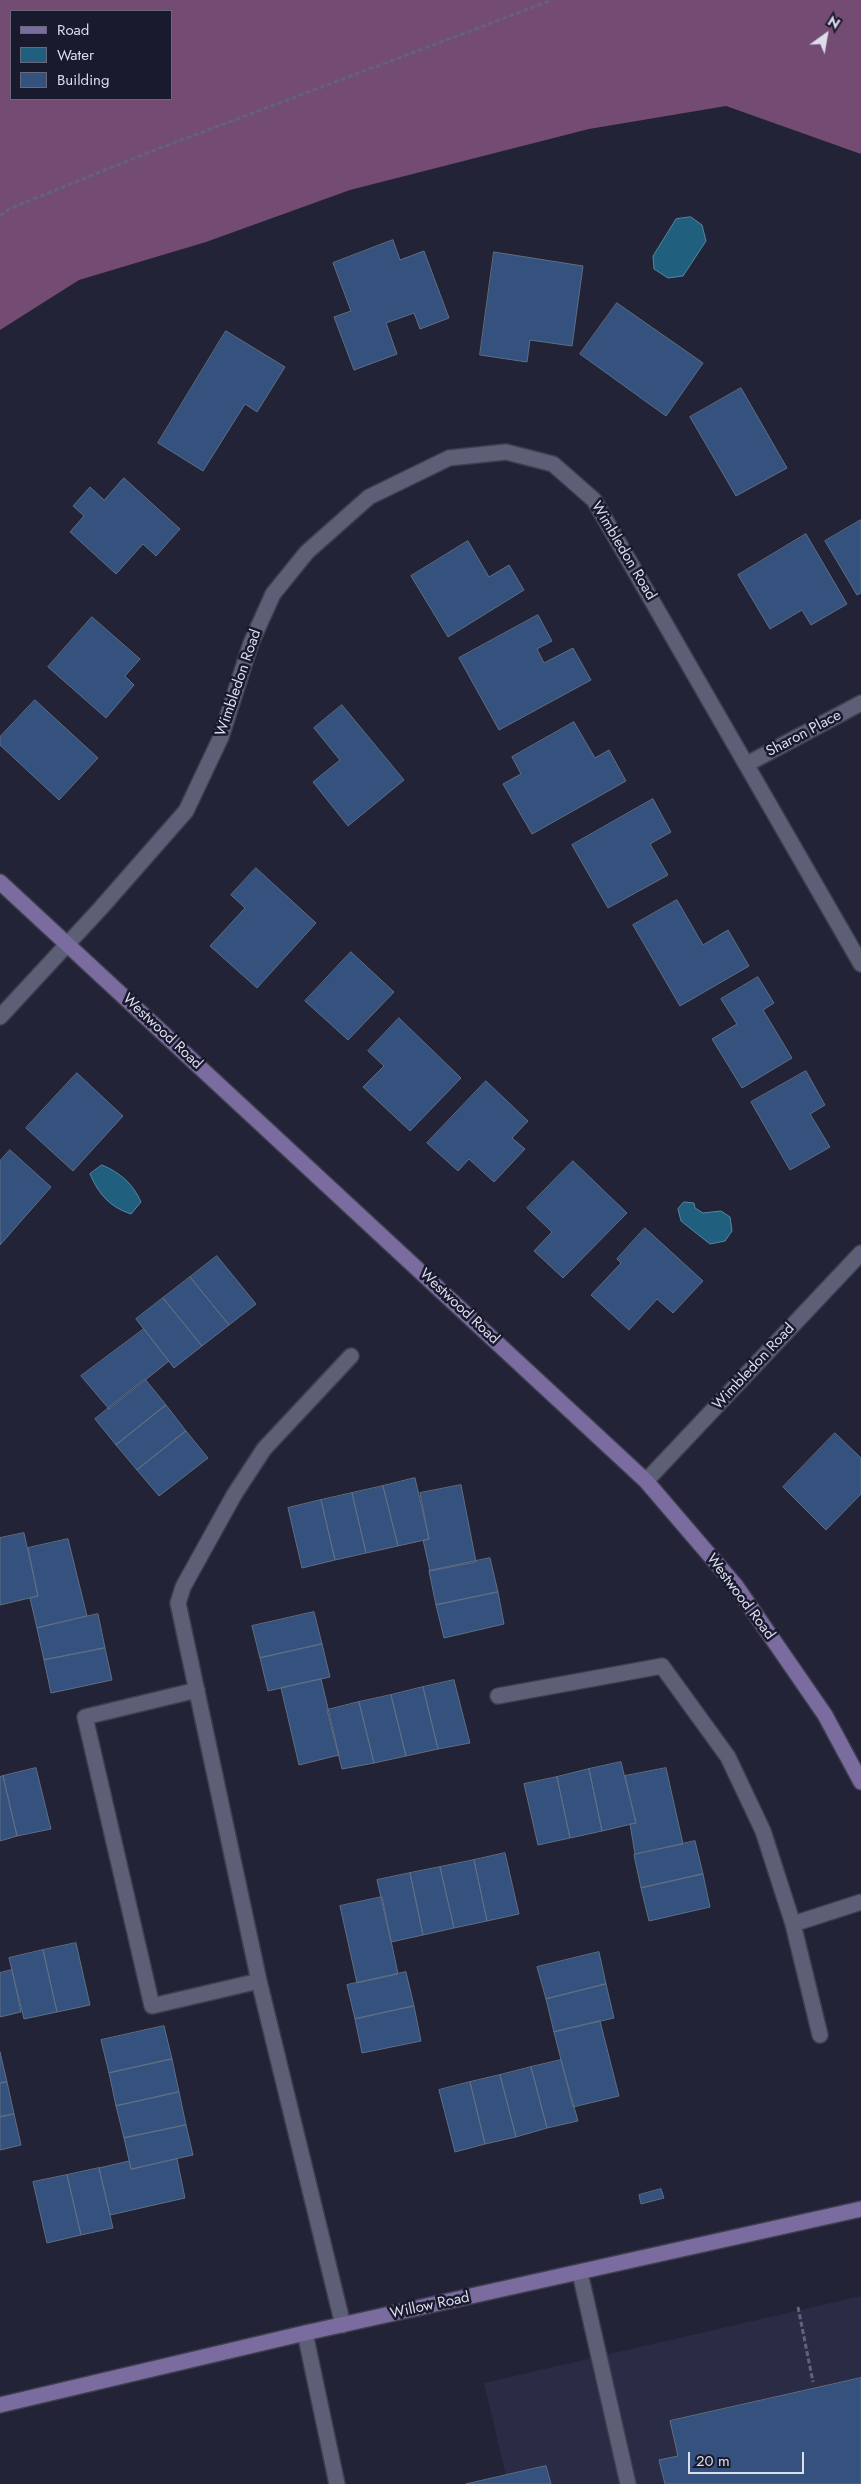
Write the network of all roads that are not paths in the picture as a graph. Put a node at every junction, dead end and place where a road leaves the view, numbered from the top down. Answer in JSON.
{"nodes":[{"id":1,"x":861,"y":704,"type":"edge"},
{"id":2,"x":747,"y":764,"type":"junction"},
{"id":3,"x":0,"y":882,"type":"edge"},
{"id":4,"x":68,"y":945,"type":"junction"},
{"id":5,"x":861,"y":964,"type":"edge"},
{"id":6,"x":0,"y":1017,"type":"edge"},
{"id":7,"x":861,"y":1253,"type":"edge"},
{"id":8,"x":351,"y":1356,"type":"dead end"},
{"id":9,"x":646,"y":1481,"type":"junction"},
{"id":10,"x":197,"y":1690,"type":"junction"},
{"id":11,"x":498,"y":1696,"type":"dead end"},
{"id":12,"x":861,"y":1781,"type":"edge"},
{"id":13,"x":861,"y":1902,"type":"edge"},
{"id":14,"x":793,"y":1924,"type":"junction"},
{"id":15,"x":259,"y":1981,"type":"junction"},
{"id":16,"x":820,"y":2035,"type":"dead end"},
{"id":17,"x":861,"y":2209,"type":"edge"},
{"id":18,"x":580,"y":2273,"type":"junction"},
{"id":19,"x":343,"y":2325,"type":"junction"},
{"id":20,"x":305,"y":2333,"type":"junction"},
{"id":21,"x":0,"y":2405,"type":"edge"},
{"id":22,"x":337,"y":2484,"type":"edge"},
{"id":23,"x":628,"y":2484,"type":"edge"}],
"edges":[{"from":1,"to":2,"type":"street","name":"Sharon Place"},
{"from":2,"to":4,"type":"street","name":"Wimbledon Road"},
{"from":2,"to":5,"type":"street","name":"Wimbledon Road"},
{"from":3,"to":4,"type":"street","name":"Westwood Road"},
{"from":4,"to":6,"type":"street","name":"Wimbledon Road"},
{"from":4,"to":9,"type":"street","name":"Westwood Road"},
{"from":7,"to":9,"type":"street","name":"Wimbledon Road"},
{"from":8,"to":10,"type":"street"},
{"from":9,"to":12,"type":"street","name":"Westwood Road"},
{"from":10,"to":15,"type":"street"},
{"from":10,"to":15,"type":"street"},
{"from":11,"to":14,"type":"street"},
{"from":13,"to":14,"type":"street"},
{"from":14,"to":16,"type":"street"},
{"from":15,"to":19,"type":"street"},
{"from":17,"to":18,"type":"street","name":"Willow Road"},
{"from":18,"to":19,"type":"street","name":"Willow Road"},
{"from":18,"to":23,"type":"street"},
{"from":19,"to":20,"type":"street","name":"Willow Road"},
{"from":20,"to":21,"type":"street","name":"Willow Road"},
{"from":20,"to":22,"type":"street"}]}
